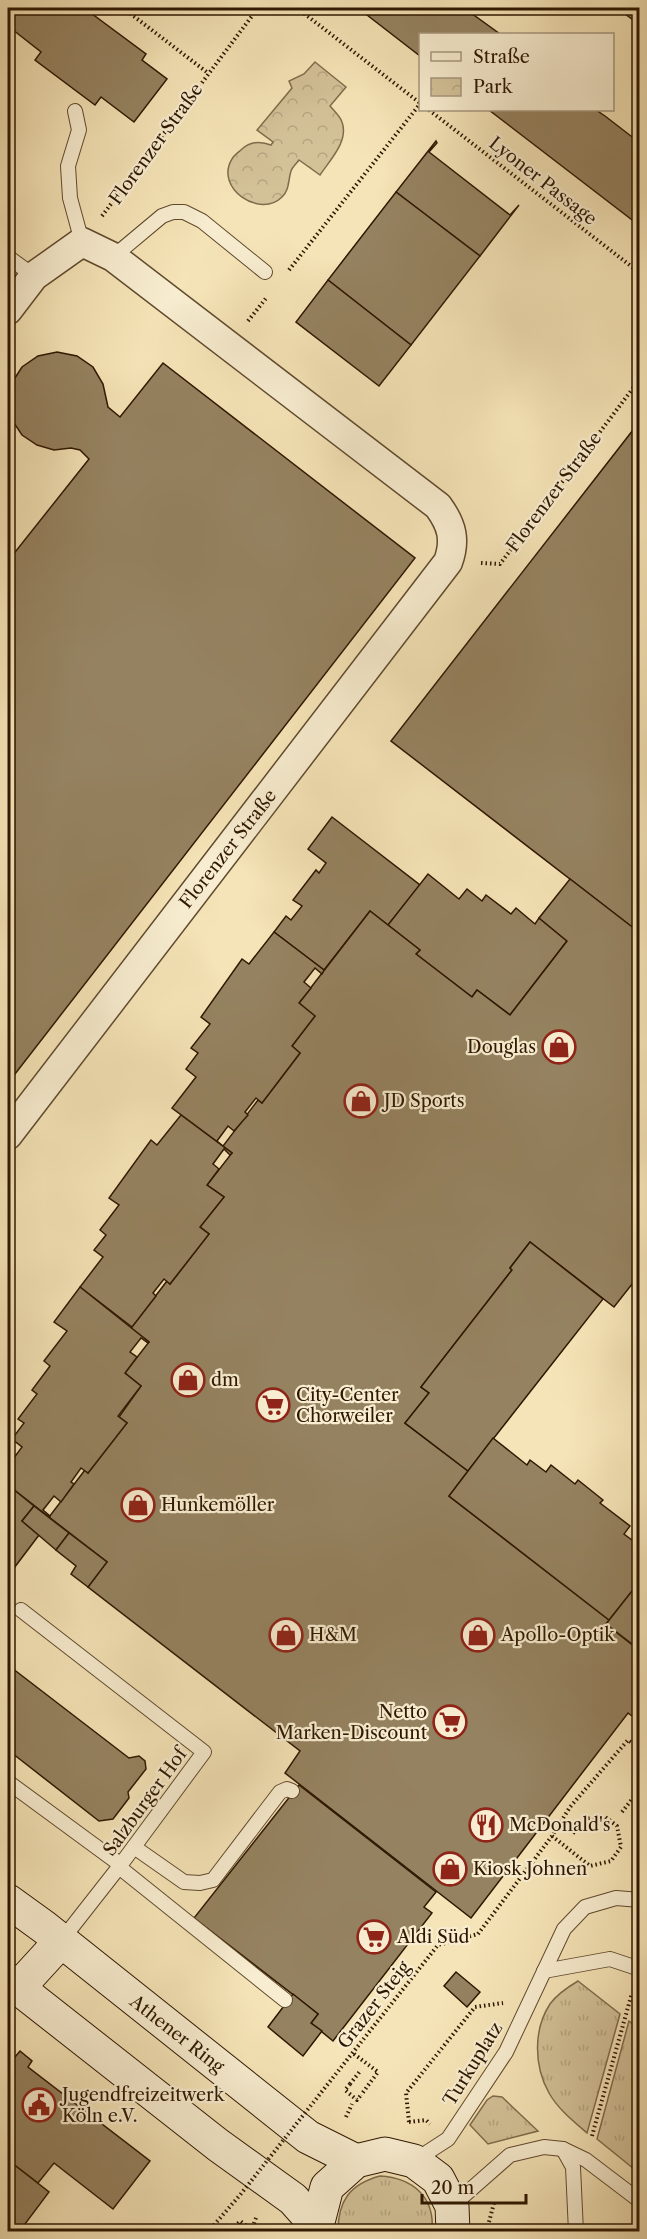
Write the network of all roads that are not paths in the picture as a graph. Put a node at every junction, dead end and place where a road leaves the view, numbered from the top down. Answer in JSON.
{"nodes":[{"id":1,"x":75,"y":111,"type":"dead end"},
{"id":2,"x":82,"y":242,"type":"junction"},
{"id":3,"x":8,"y":257,"type":"edge"},
{"id":4,"x":114,"y":257,"type":"junction"},
{"id":5,"x":265,"y":272,"type":"dead end"},
{"id":6,"x":34,"y":276,"type":"junction"},
{"id":7,"x":8,"y":310,"type":"edge"},
{"id":8,"x":8,"y":1135,"type":"edge"},
{"id":9,"x":21,"y":1610,"type":"dead end"},
{"id":10,"x":8,"y":1782,"type":"edge"},
{"id":11,"x":292,"y":1791,"type":"dead end"},
{"id":12,"x":134,"y":1847,"type":"junction"},
{"id":13,"x":120,"y":1866,"type":"junction"},
{"id":14,"x":639,"y":1900,"type":"edge"},
{"id":15,"x":8,"y":1901,"type":"edge"},
{"id":16,"x":61,"y":1941,"type":"junction"},
{"id":17,"x":639,"y":1969,"type":"edge"},
{"id":18,"x":544,"y":1971,"type":"junction"},
{"id":19,"x":13,"y":1984,"type":"edge"},
{"id":20,"x":285,"y":2000,"type":"dead end"},
{"id":21,"x":563,"y":2149,"type":"junction"},
{"id":22,"x":356,"y":2161,"type":"junction"},
{"id":23,"x":414,"y":2161,"type":"junction"},
{"id":24,"x":639,"y":2201,"type":"edge"},
{"id":25,"x":453,"y":2219,"type":"edge"},
{"id":26,"x":317,"y":2229,"type":"edge"},
{"id":27,"x":576,"y":2232,"type":"edge"}],
"edges":[{"from":1,"to":2,"type":"lane"},
{"from":2,"to":4,"type":"street","name":"Florenzer Straße"},
{"from":2,"to":6,"type":"street"},
{"from":3,"to":6,"type":"lane"},
{"from":4,"to":5,"type":"lane"},
{"from":4,"to":8,"type":"street","name":"Florenzer Straße"},
{"from":6,"to":7,"type":"street"},
{"from":9,"to":12,"type":"lane","name":"Salzburger Hof"},
{"from":10,"to":13,"type":"lane"},
{"from":11,"to":12,"type":"lane"},
{"from":12,"to":13,"type":"lane","name":"Salzburger Hof"},
{"from":13,"to":16,"type":"lane","name":"Salzburger Hof"},
{"from":13,"to":20,"type":"lane"},
{"from":14,"to":18,"type":"lane","name":"Turkuplatz"},
{"from":15,"to":16,"type":"street","name":"Athener Ring"},
{"from":16,"to":19,"type":"street"},
{"from":16,"to":22,"type":"street","name":"Athener Ring"},
{"from":17,"to":18,"type":"lane"},
{"from":18,"to":23,"type":"lane","name":"Turkuplatz"},
{"from":19,"to":26,"type":"street"},
{"from":21,"to":24,"type":"lane"},
{"from":21,"to":25,"type":"lane"},
{"from":21,"to":27,"type":"lane"},
{"from":22,"to":23,"type":"street"},
{"from":22,"to":26,"type":"street"},
{"from":23,"to":25,"type":"street"}]}
